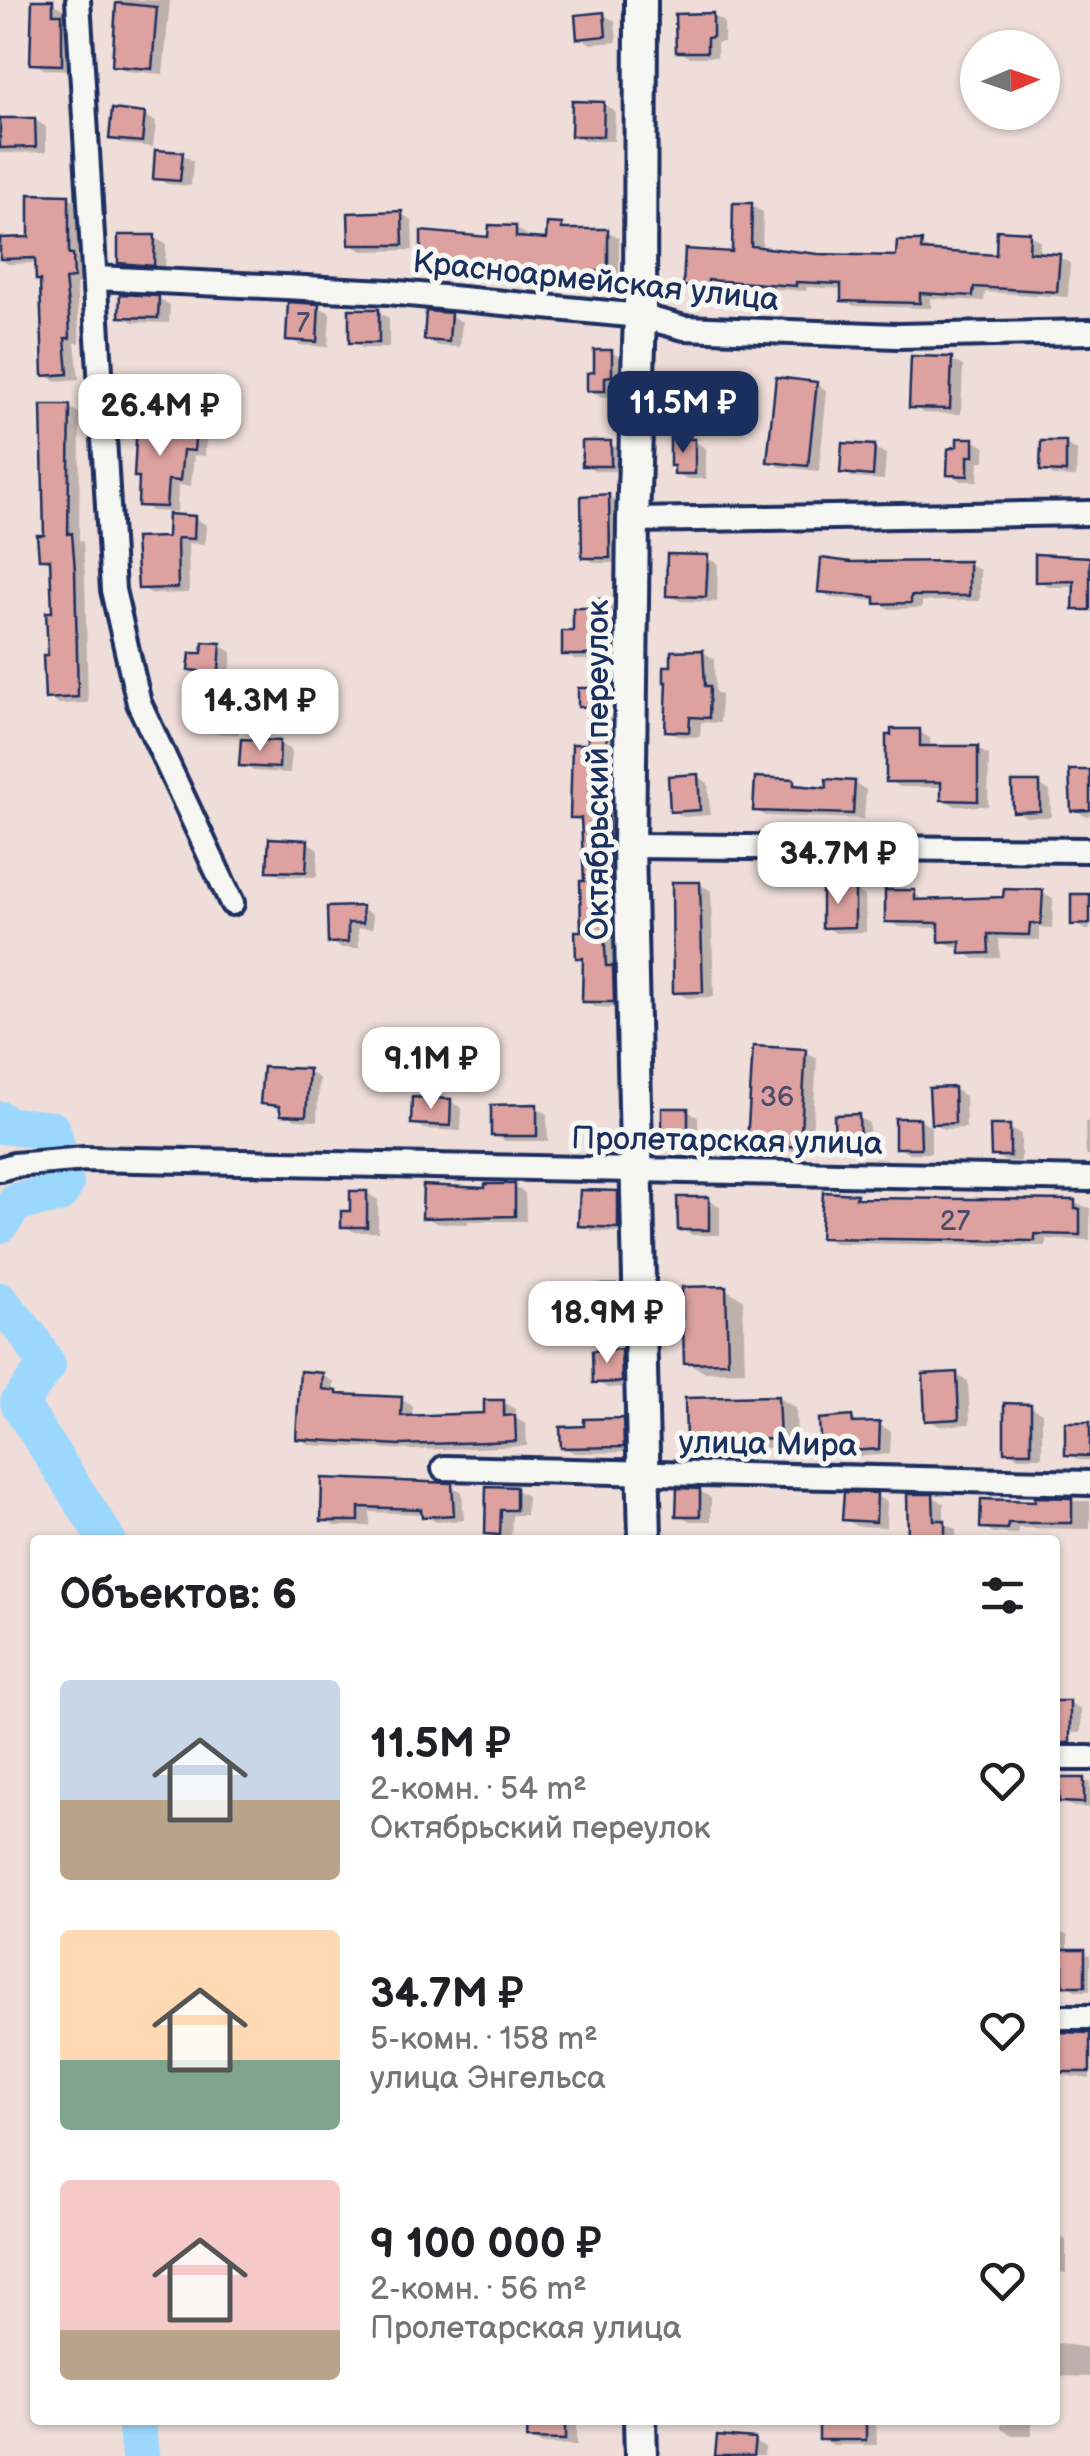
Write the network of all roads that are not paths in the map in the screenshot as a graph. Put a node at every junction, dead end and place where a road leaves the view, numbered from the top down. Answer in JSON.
{"nodes":[{"id":1,"x":78,"y":0,"type":"edge"},
{"id":2,"x":641,"y":0,"type":"edge"},
{"id":3,"x":96,"y":278,"type":"junction"},
{"id":4,"x":640,"y":316,"type":"junction"},
{"id":5,"x":1090,"y":332,"type":"edge"},
{"id":6,"x":1090,"y":513,"type":"edge"},
{"id":7,"x":633,"y":520,"type":"junction"},
{"id":8,"x":629,"y":846,"type":"junction"},
{"id":9,"x":1090,"y":850,"type":"edge"},
{"id":10,"x":232,"y":903,"type":"dead end"},
{"id":11,"x":0,"y":1169,"type":"edge"},
{"id":12,"x":636,"y":1171,"type":"junction"},
{"id":13,"x":1090,"y":1179,"type":"edge"},
{"id":14,"x":444,"y":1468,"type":"dead end"},
{"id":15,"x":646,"y":1473,"type":"junction"},
{"id":16,"x":1090,"y":1483,"type":"edge"},
{"id":17,"x":645,"y":1535,"type":"edge"},
{"id":18,"x":1060,"y":1758,"type":"edge"},
{"id":19,"x":1090,"y":1758,"type":"edge"},
{"id":20,"x":1060,"y":2016,"type":"edge"},
{"id":21,"x":1090,"y":2016,"type":"edge"},
{"id":22,"x":640,"y":2425,"type":"edge"},
{"id":23,"x":641,"y":2456,"type":"edge"}],
"edges":[{"from":1,"to":3,"type":"street"},
{"from":2,"to":4,"type":"street","name":"Октябрьский переулок"},
{"from":3,"to":4,"type":"street","name":"Красноармейская улица"},
{"from":3,"to":10,"type":"street"},
{"from":4,"to":5,"type":"street","name":"Красноармейская улица"},
{"from":4,"to":7,"type":"street","name":"Октябрьский переулок"},
{"from":6,"to":7,"type":"street"},
{"from":7,"to":8,"type":"street","name":"Октябрьский переулок"},
{"from":8,"to":9,"type":"street"},
{"from":8,"to":12,"type":"street","name":"Октябрьский переулок"},
{"from":11,"to":12,"type":"street","name":"Пролетарская улица"},
{"from":12,"to":13,"type":"street","name":"Пролетарская улица"},
{"from":12,"to":15,"type":"street","name":"Октябрьский переулок"},
{"from":14,"to":15,"type":"street","name":"улица Мира"},
{"from":15,"to":16,"type":"street","name":"улица Мира"},
{"from":15,"to":17,"type":"street","name":"Октябрьский переулок"},
{"from":18,"to":19,"type":"street"},
{"from":20,"to":21,"type":"street"},
{"from":22,"to":23,"type":"street"}]}
